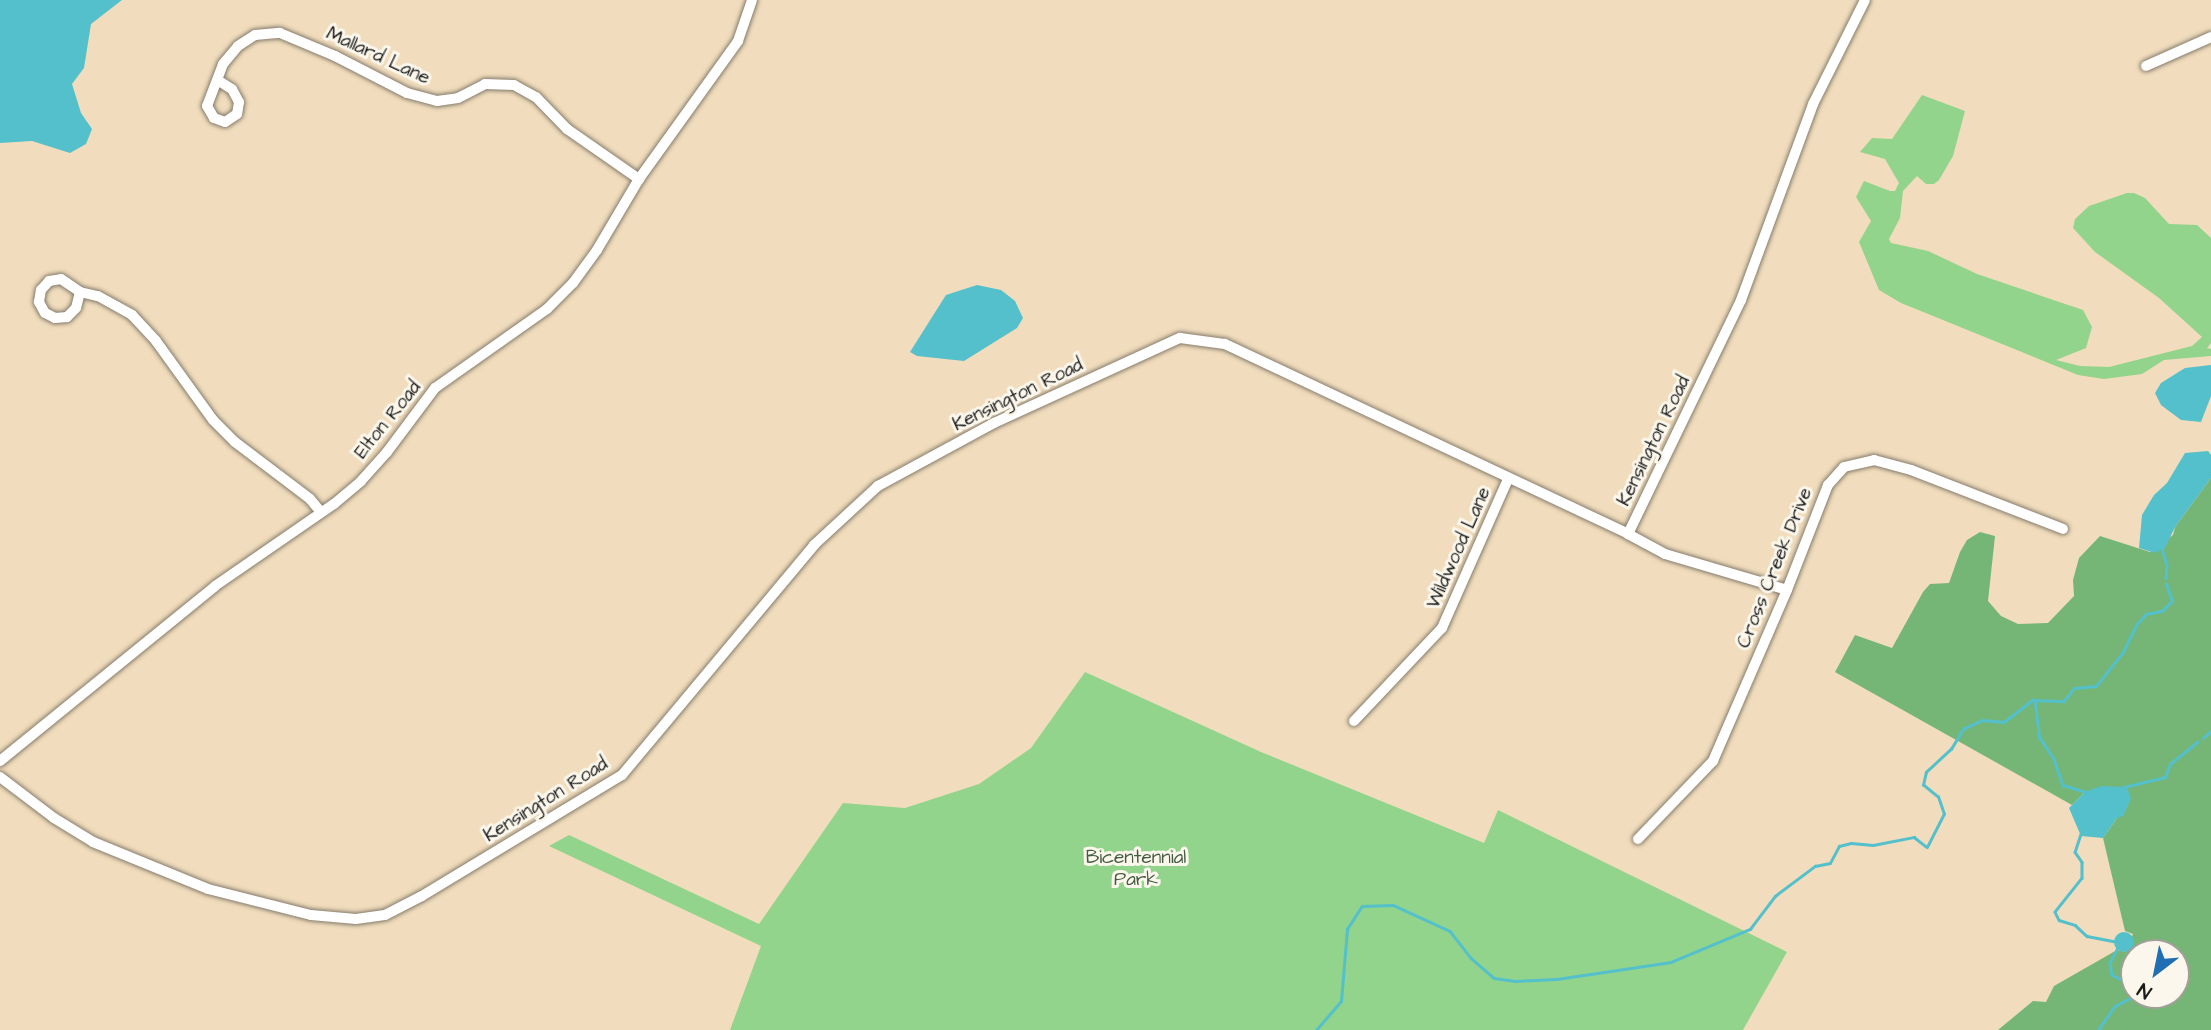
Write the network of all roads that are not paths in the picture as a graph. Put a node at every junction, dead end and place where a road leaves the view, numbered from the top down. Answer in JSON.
{"nodes":[{"id":1,"x":752,"y":0,"type":"edge"},
{"id":2,"x":1865,"y":0,"type":"edge"},
{"id":3,"x":2211,"y":37,"type":"edge"},
{"id":4,"x":2146,"y":66,"type":"dead end"},
{"id":5,"x":219,"y":81,"type":"dead end"},
{"id":6,"x":639,"y":179,"type":"junction"},
{"id":7,"x":80,"y":292,"type":"junction"},
{"id":8,"x":1508,"y":479,"type":"junction"},
{"id":9,"x":321,"y":512,"type":"junction"},
{"id":10,"x":2063,"y":528,"type":"dead end"},
{"id":11,"x":1628,"y":534,"type":"junction"},
{"id":12,"x":1787,"y":590,"type":"junction"},
{"id":13,"x":1354,"y":722,"type":"dead end"},
{"id":14,"x":0,"y":761,"type":"edge"},
{"id":15,"x":0,"y":776,"type":"edge"},
{"id":16,"x":1638,"y":839,"type":"dead end"}],
"edges":[{"from":1,"to":6,"type":"street","name":"Elton Road"},
{"from":2,"to":11,"type":"street","name":"Kensington Road"},
{"from":3,"to":4,"type":"street"},
{"from":5,"to":6,"type":"street","name":"Mallard Lane"},
{"from":6,"to":9,"type":"street","name":"Elton Road"},
{"from":7,"to":7,"type":"street"},
{"from":7,"to":9,"type":"street"},
{"from":8,"to":11,"type":"street","name":"Kensington Road"},
{"from":8,"to":13,"type":"street","name":"Wildwood Lane"},
{"from":8,"to":15,"type":"street","name":"Kensington Road"},
{"from":9,"to":14,"type":"street","name":"Elton Road"},
{"from":10,"to":12,"type":"street","name":"Cross Creek Drive"},
{"from":11,"to":12,"type":"street"},
{"from":12,"to":16,"type":"street","name":"Cross Creek Drive"}]}
